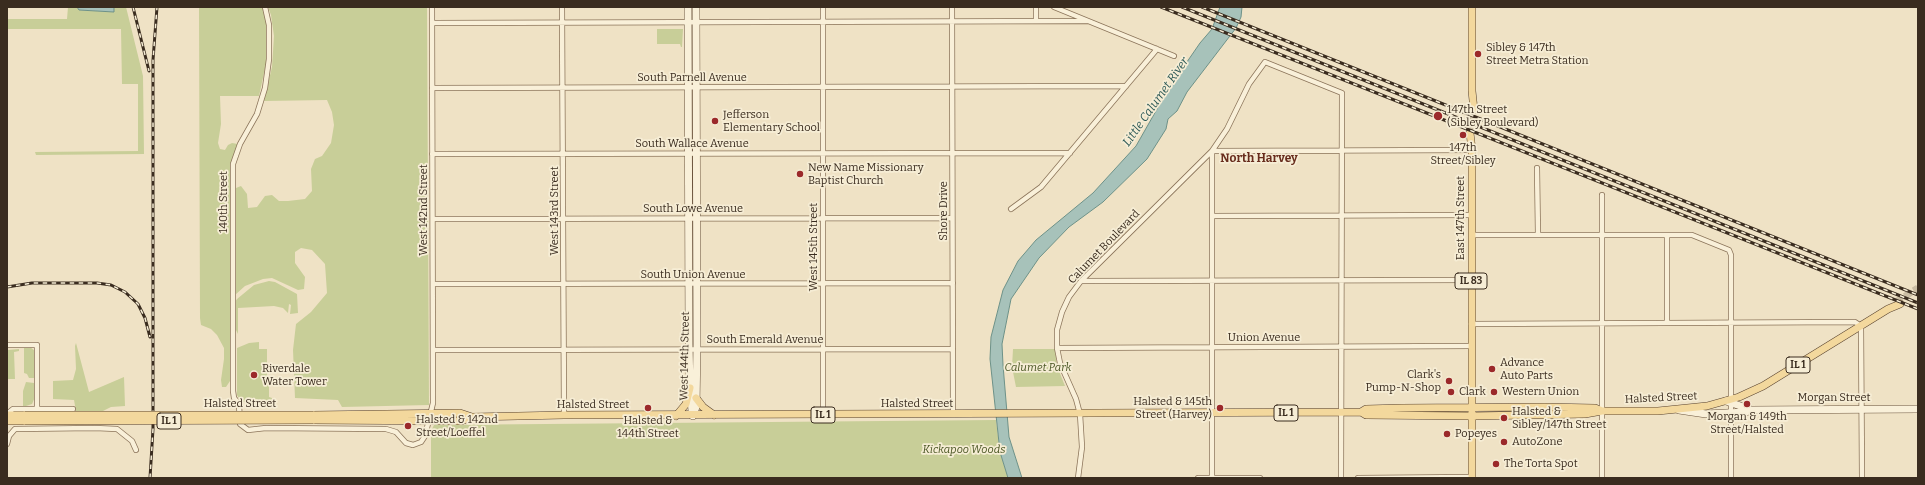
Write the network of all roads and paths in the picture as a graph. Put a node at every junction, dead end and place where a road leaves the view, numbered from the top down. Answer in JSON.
{"nodes":[{"id":1,"x":265,"y":7,"type":"edge"},
{"id":2,"x":432,"y":7,"type":"edge"},
{"id":3,"x":562,"y":7,"type":"edge"},
{"id":4,"x":688,"y":7,"type":"edge"},
{"id":5,"x":696,"y":7,"type":"edge"},
{"id":6,"x":823,"y":7,"type":"edge"},
{"id":7,"x":952,"y":7,"type":"edge"},
{"id":8,"x":1036,"y":7,"type":"edge"},
{"id":9,"x":1054,"y":7,"type":"edge"},
{"id":10,"x":1472,"y":7,"type":"edge"},
{"id":11,"x":1036,"y":21,"type":"junction"},
{"id":12,"x":1088,"y":21,"type":"junction"},
{"id":13,"x":692,"y":22,"type":"junction"},
{"id":14,"x":823,"y":22,"type":"junction"},
{"id":15,"x":952,"y":22,"type":"junction"},
{"id":16,"x":432,"y":23,"type":"junction"},
{"id":17,"x":562,"y":23,"type":"junction"},
{"id":18,"x":1157,"y":49,"type":"junction"},
{"id":19,"x":1174,"y":56,"type":"dead end"},
{"id":20,"x":1126,"y":86,"type":"junction"},
{"id":21,"x":692,"y":87,"type":"junction"},
{"id":22,"x":823,"y":87,"type":"junction"},
{"id":23,"x":952,"y":87,"type":"junction"},
{"id":24,"x":432,"y":88,"type":"junction"},
{"id":25,"x":563,"y":88,"type":"junction"},
{"id":26,"x":1472,"y":110,"type":"tunnel mouth"},
{"id":27,"x":1472,"y":134,"type":"tunnel mouth"},
{"id":28,"x":1342,"y":150,"type":"junction"},
{"id":29,"x":1472,"y":150,"type":"junction"},
{"id":30,"x":1212,"y":151,"type":"junction"},
{"id":31,"x":824,"y":152,"type":"junction"},
{"id":32,"x":952,"y":152,"type":"junction"},
{"id":33,"x":1070,"y":152,"type":"junction"},
{"id":34,"x":564,"y":153,"type":"junction"},
{"id":35,"x":693,"y":153,"type":"junction"},
{"id":36,"x":432,"y":154,"type":"junction"},
{"id":37,"x":1537,"y":168,"type":"dead end"},
{"id":38,"x":1602,"y":194,"type":"dead end"},
{"id":39,"x":1011,"y":209,"type":"dead end"},
{"id":40,"x":1342,"y":215,"type":"junction"},
{"id":41,"x":1472,"y":215,"type":"junction"},
{"id":42,"x":1212,"y":216,"type":"junction"},
{"id":43,"x":564,"y":218,"type":"junction"},
{"id":44,"x":689,"y":218,"type":"junction"},
{"id":45,"x":697,"y":218,"type":"junction"},
{"id":46,"x":823,"y":218,"type":"junction"},
{"id":47,"x":952,"y":218,"type":"junction"},
{"id":48,"x":433,"y":219,"type":"junction"},
{"id":49,"x":1472,"y":235,"type":"junction"},
{"id":50,"x":1538,"y":235,"type":"junction"},
{"id":51,"x":1602,"y":235,"type":"junction"},
{"id":52,"x":1667,"y":235,"type":"junction"},
{"id":53,"x":1472,"y":280,"type":"junction"},
{"id":54,"x":1081,"y":281,"type":"junction"},
{"id":55,"x":1212,"y":281,"type":"junction"},
{"id":56,"x":1342,"y":281,"type":"junction"},
{"id":57,"x":953,"y":283,"type":"junction"},
{"id":58,"x":433,"y":284,"type":"junction"},
{"id":59,"x":563,"y":284,"type":"junction"},
{"id":60,"x":689,"y":284,"type":"junction"},
{"id":61,"x":697,"y":284,"type":"junction"},
{"id":62,"x":823,"y":284,"type":"junction"},
{"id":63,"x":1898,"y":303,"type":"tunnel mouth"},
{"id":64,"x":1667,"y":323,"type":"junction"},
{"id":65,"x":1731,"y":323,"type":"junction"},
{"id":66,"x":1471,"y":324,"type":"junction"},
{"id":67,"x":1602,"y":324,"type":"junction"},
{"id":68,"x":1861,"y":326,"type":"junction"},
{"id":69,"x":7,"y":345,"type":"edge"},
{"id":70,"x":1471,"y":346,"type":"junction"},
{"id":71,"x":1212,"y":347,"type":"junction"},
{"id":72,"x":1341,"y":347,"type":"junction"},
{"id":73,"x":1057,"y":348,"type":"junction"},
{"id":74,"x":689,"y":349,"type":"junction"},
{"id":75,"x":697,"y":349,"type":"junction"},
{"id":76,"x":823,"y":349,"type":"junction"},
{"id":77,"x":953,"y":349,"type":"junction"},
{"id":78,"x":433,"y":350,"type":"junction"},
{"id":79,"x":563,"y":350,"type":"junction"},
{"id":80,"x":690,"y":388,"type":"junction"},
{"id":81,"x":696,"y":398,"type":"junction"},
{"id":82,"x":1730,"y":401,"type":"junction"},
{"id":83,"x":37,"y":409,"type":"junction"},
{"id":84,"x":73,"y":409,"type":"dead end"},
{"id":85,"x":1861,"y":409,"type":"junction"},
{"id":86,"x":1918,"y":409,"type":"edge"},
{"id":87,"x":1679,"y":410,"type":"junction"},
{"id":88,"x":1751,"y":410,"type":"junction"},
{"id":89,"x":1602,"y":411,"type":"junction"},
{"id":90,"x":1341,"y":412,"type":"junction"},
{"id":91,"x":1472,"y":412,"type":"junction"},
{"id":92,"x":1731,"y":412,"type":"junction"},
{"id":93,"x":1212,"y":413,"type":"junction"},
{"id":94,"x":953,"y":414,"type":"junction"},
{"id":95,"x":1080,"y":414,"type":"junction"},
{"id":96,"x":7,"y":415,"type":"edge"},
{"id":97,"x":714,"y":415,"type":"junction"},
{"id":98,"x":823,"y":415,"type":"junction"},
{"id":99,"x":564,"y":416,"type":"junction"},
{"id":100,"x":676,"y":416,"type":"junction"},
{"id":101,"x":693,"y":416,"type":"junction"},
{"id":102,"x":430,"y":417,"type":"junction"},
{"id":103,"x":25,"y":418,"type":"junction"},
{"id":104,"x":7,"y":421,"type":"edge"},
{"id":105,"x":7,"y":444,"type":"edge"},
{"id":106,"x":136,"y":450,"type":"dead end"},
{"id":107,"x":1472,"y":477,"type":"edge"},
{"id":108,"x":1078,"y":478,"type":"edge"},
{"id":109,"x":1198,"y":478,"type":"edge"},
{"id":110,"x":1212,"y":478,"type":"edge"},
{"id":111,"x":1260,"y":478,"type":"edge"},
{"id":112,"x":1341,"y":478,"type":"edge"},
{"id":113,"x":1358,"y":478,"type":"edge"},
{"id":114,"x":1602,"y":478,"type":"edge"},
{"id":115,"x":1731,"y":478,"type":"edge"},
{"id":116,"x":1862,"y":478,"type":"edge"}],
"edges":[{"from":1,"to":102,"type":"street","name":"140th Street"},
{"from":2,"to":16,"type":"street","name":"West 142nd Street"},
{"from":3,"to":17,"type":"street","name":"West 143rd Street"},
{"from":4,"to":13,"type":"street","name":"West 144th Street"},
{"from":5,"to":13,"type":"street","name":"West 144th Street"},
{"from":6,"to":14,"type":"street","name":"West 145th Street"},
{"from":7,"to":15,"type":"street","name":"Shore Drive"},
{"from":8,"to":11,"type":"street"},
{"from":9,"to":12,"type":"street"},
{"from":10,"to":26,"type":"main road"},
{"from":11,"to":12,"type":"street"},
{"from":11,"to":15,"type":"street"},
{"from":12,"to":18,"type":"street"},
{"from":13,"to":14,"type":"street"},
{"from":13,"to":17,"type":"street"},
{"from":13,"to":21,"type":"street","name":"West 144th Street"},
{"from":14,"to":15,"type":"street"},
{"from":14,"to":22,"type":"street","name":"West 145th Street"},
{"from":15,"to":23,"type":"street","name":"Shore Drive"},
{"from":16,"to":17,"type":"street"},
{"from":16,"to":24,"type":"street","name":"West 142nd Street"},
{"from":17,"to":25,"type":"street","name":"West 143rd Street"},
{"from":18,"to":19,"type":"street"},
{"from":18,"to":20,"type":"street"},
{"from":20,"to":23,"type":"street","name":"South Parnell Avenue"},
{"from":20,"to":33,"type":"street"},
{"from":21,"to":22,"type":"street","name":"South Parnell Avenue"},
{"from":21,"to":25,"type":"street","name":"South Parnell Avenue"},
{"from":21,"to":35,"type":"street","name":"West 144th Street"},
{"from":22,"to":23,"type":"street","name":"South Parnell Avenue"},
{"from":22,"to":31,"type":"street","name":"West 145th Street"},
{"from":23,"to":32,"type":"street","name":"Shore Drive"},
{"from":24,"to":25,"type":"street","name":"South Parnell Avenue"},
{"from":24,"to":36,"type":"street","name":"West 142nd Street"},
{"from":25,"to":34,"type":"street","name":"West 143rd Street"},
{"from":27,"to":29,"type":"main road","name":"East 147th Street","number":"IL 83"},
{"from":28,"to":29,"type":"street"},
{"from":28,"to":30,"type":"street"},
{"from":28,"to":30,"type":"street","name":"Calumet Boulevard"},
{"from":28,"to":40,"type":"street"},
{"from":29,"to":41,"type":"main road","name":"East 147th Street","number":"IL 83"},
{"from":30,"to":42,"type":"street"},
{"from":30,"to":54,"type":"street","name":"Calumet Boulevard"},
{"from":31,"to":32,"type":"street","name":"South Wallace Avenue"},
{"from":31,"to":35,"type":"street","name":"South Wallace Avenue"},
{"from":31,"to":46,"type":"street","name":"West 145th Street"},
{"from":32,"to":33,"type":"street","name":"South Wallace Avenue"},
{"from":32,"to":47,"type":"street","name":"Shore Drive"},
{"from":33,"to":39,"type":"street"},
{"from":34,"to":35,"type":"street","name":"South Wallace Avenue"},
{"from":34,"to":36,"type":"street","name":"South Wallace Avenue"},
{"from":34,"to":43,"type":"street","name":"West 143rd Street"},
{"from":35,"to":44,"type":"street","name":"West 144th Street"},
{"from":35,"to":45,"type":"street","name":"West 144th Street"},
{"from":36,"to":48,"type":"street","name":"West 142nd Street"},
{"from":37,"to":50,"type":"street"},
{"from":38,"to":51,"type":"street"},
{"from":40,"to":41,"type":"street"},
{"from":40,"to":42,"type":"street"},
{"from":40,"to":56,"type":"street"},
{"from":41,"to":49,"type":"main road","name":"East 147th Street","number":"IL 83"},
{"from":42,"to":55,"type":"street"},
{"from":43,"to":44,"type":"street","name":"South Lowe Avenue"},
{"from":43,"to":48,"type":"street","name":"South Lowe Avenue"},
{"from":43,"to":59,"type":"street","name":"West 143rd Street"},
{"from":44,"to":45,"type":"street","name":"South Lowe Avenue"},
{"from":44,"to":60,"type":"street","name":"West 144th Street"},
{"from":45,"to":46,"type":"street","name":"South Lowe Avenue"},
{"from":45,"to":61,"type":"street","name":"West 144th Street"},
{"from":46,"to":47,"type":"street","name":"South Lowe Avenue"},
{"from":46,"to":62,"type":"street","name":"West 145th Street"},
{"from":47,"to":57,"type":"street","name":"Shore Drive"},
{"from":48,"to":58,"type":"street","name":"West 142nd Street"},
{"from":49,"to":50,"type":"street"},
{"from":49,"to":53,"type":"main road","name":"East 147th Street","number":"IL 83"},
{"from":50,"to":51,"type":"street"},
{"from":51,"to":52,"type":"street"},
{"from":51,"to":67,"type":"street"},
{"from":52,"to":64,"type":"street"},
{"from":52,"to":65,"type":"street"},
{"from":53,"to":56,"type":"street"},
{"from":53,"to":66,"type":"main road","name":"East 147th Street","number":"IL 83"},
{"from":54,"to":55,"type":"street"},
{"from":54,"to":73,"type":"street","name":"Calumet Boulevard"},
{"from":55,"to":56,"type":"street"},
{"from":55,"to":71,"type":"street"},
{"from":56,"to":72,"type":"street"},
{"from":57,"to":62,"type":"street","name":"South Union Avenue"},
{"from":57,"to":77,"type":"street","name":"Shore Drive"},
{"from":58,"to":59,"type":"street","name":"South Union Avenue"},
{"from":58,"to":78,"type":"street","name":"West 142nd Street"},
{"from":59,"to":60,"type":"street","name":"South Union Avenue"},
{"from":59,"to":79,"type":"street","name":"West 143rd Street"},
{"from":60,"to":61,"type":"street","name":"South Union Avenue"},
{"from":60,"to":74,"type":"street","name":"West 144th Street"},
{"from":61,"to":62,"type":"street","name":"South Union Avenue"},
{"from":61,"to":75,"type":"street","name":"West 144th Street"},
{"from":62,"to":76,"type":"street","name":"West 145th Street"},
{"from":63,"to":68,"type":"main road","name":"Halsted Street","number":"IL 1"},
{"from":64,"to":65,"type":"street"},
{"from":64,"to":67,"type":"street"},
{"from":65,"to":68,"type":"street"},
{"from":65,"to":82,"type":"street"},
{"from":66,"to":67,"type":"street"},
{"from":66,"to":70,"type":"main road","name":"East 147th Street","number":"IL 83"},
{"from":67,"to":89,"type":"street"},
{"from":68,"to":82,"type":"main road","name":"Halsted Street","number":"IL 1"},
{"from":68,"to":85,"type":"street"},
{"from":69,"to":83,"type":"street"},
{"from":70,"to":72,"type":"street","name":"Union Avenue"},
{"from":70,"to":91,"type":"main road","name":"East 147th Street","number":"IL 83"},
{"from":71,"to":72,"type":"street","name":"Union Avenue"},
{"from":71,"to":73,"type":"street","name":"Union Avenue"},
{"from":71,"to":93,"type":"street"},
{"from":72,"to":90,"type":"street"},
{"from":73,"to":95,"type":"street","name":"Calumet Boulevard"},
{"from":74,"to":75,"type":"street","name":"South Emerald Avenue"},
{"from":74,"to":79,"type":"street","name":"South Emerald Avenue"},
{"from":74,"to":80,"type":"street","name":"West 144th Street"},
{"from":75,"to":76,"type":"street","name":"South Emerald Avenue"},
{"from":75,"to":81,"type":"street","name":"West 144th Street"},
{"from":76,"to":77,"type":"street","name":"South Emerald Avenue"},
{"from":76,"to":98,"type":"street","name":"West 145th Street"},
{"from":77,"to":94,"type":"street","name":"Shore Drive"},
{"from":78,"to":79,"type":"street","name":"South Emerald Avenue"},
{"from":78,"to":102,"type":"street","name":"West 142nd Street"},
{"from":79,"to":99,"type":"street","name":"West 143rd Street"},
{"from":80,"to":100,"type":"main road"},
{"from":80,"to":101,"type":"street","name":"West 144th Street"},
{"from":81,"to":97,"type":"main road"},
{"from":81,"to":101,"type":"street","name":"West 144th Street"},
{"from":82,"to":87,"type":"main road","name":"Halsted Street","number":"IL 1"},
{"from":82,"to":88,"type":"street","name":"Morgan Street"},
{"from":82,"to":92,"type":"street"},
{"from":83,"to":84,"type":"street","name":"Halsted Street"},
{"from":83,"to":96,"type":"street","name":"Halsted Street"},
{"from":85,"to":86,"type":"street","name":"Morgan Street"},
{"from":85,"to":88,"type":"street","name":"Morgan Street"},
{"from":85,"to":116,"type":"street"},
{"from":87,"to":89,"type":"main road","name":"Halsted Street","number":"IL 1"},
{"from":87,"to":92,"type":"street","name":"Morgan Street"},
{"from":88,"to":92,"type":"street","name":"Morgan Street"},
{"from":89,"to":91,"type":"main road","name":"Halsted Street","number":"IL 1"},
{"from":89,"to":114,"type":"street"},
{"from":90,"to":91,"type":"main road","name":"Halsted Street","number":"IL 1"},
{"from":90,"to":93,"type":"main road","name":"Halsted Street","number":"IL 1"},
{"from":90,"to":112,"type":"street"},
{"from":91,"to":107,"type":"main road","name":"East 147th Street","number":"IL 83"},
{"from":92,"to":115,"type":"street"},
{"from":93,"to":95,"type":"main road","name":"Halsted Street","number":"IL 1"},
{"from":93,"to":110,"type":"street"},
{"from":94,"to":95,"type":"main road","name":"Halsted Street","number":"IL 1"},
{"from":94,"to":98,"type":"main road","name":"Halsted Street","number":"IL 1"},
{"from":95,"to":108,"type":"street","name":"Calumet Boulevard"},
{"from":96,"to":103,"type":"main road","name":"Halsted Street","number":"IL 1"},
{"from":97,"to":98,"type":"main road","name":"Halsted Street","number":"IL 1"},
{"from":97,"to":101,"type":"main road","name":"Halsted Street","number":"IL 1"},
{"from":99,"to":100,"type":"main road","name":"Halsted Street","number":"IL 1"},
{"from":99,"to":102,"type":"main road","name":"Halsted Street","number":"IL 1"},
{"from":100,"to":101,"type":"main road","name":"Halsted Street","number":"IL 1"},
{"from":102,"to":103,"type":"main road","name":"Halsted Street","number":"IL 1","bridge":true},
{"from":103,"to":104,"type":"main road","name":"Halsted Street","number":"IL 1"},
{"from":105,"to":106,"type":"street"},
{"from":107,"to":113,"type":"street"},
{"from":109,"to":110,"type":"street"},
{"from":110,"to":111,"type":"street"}]}
